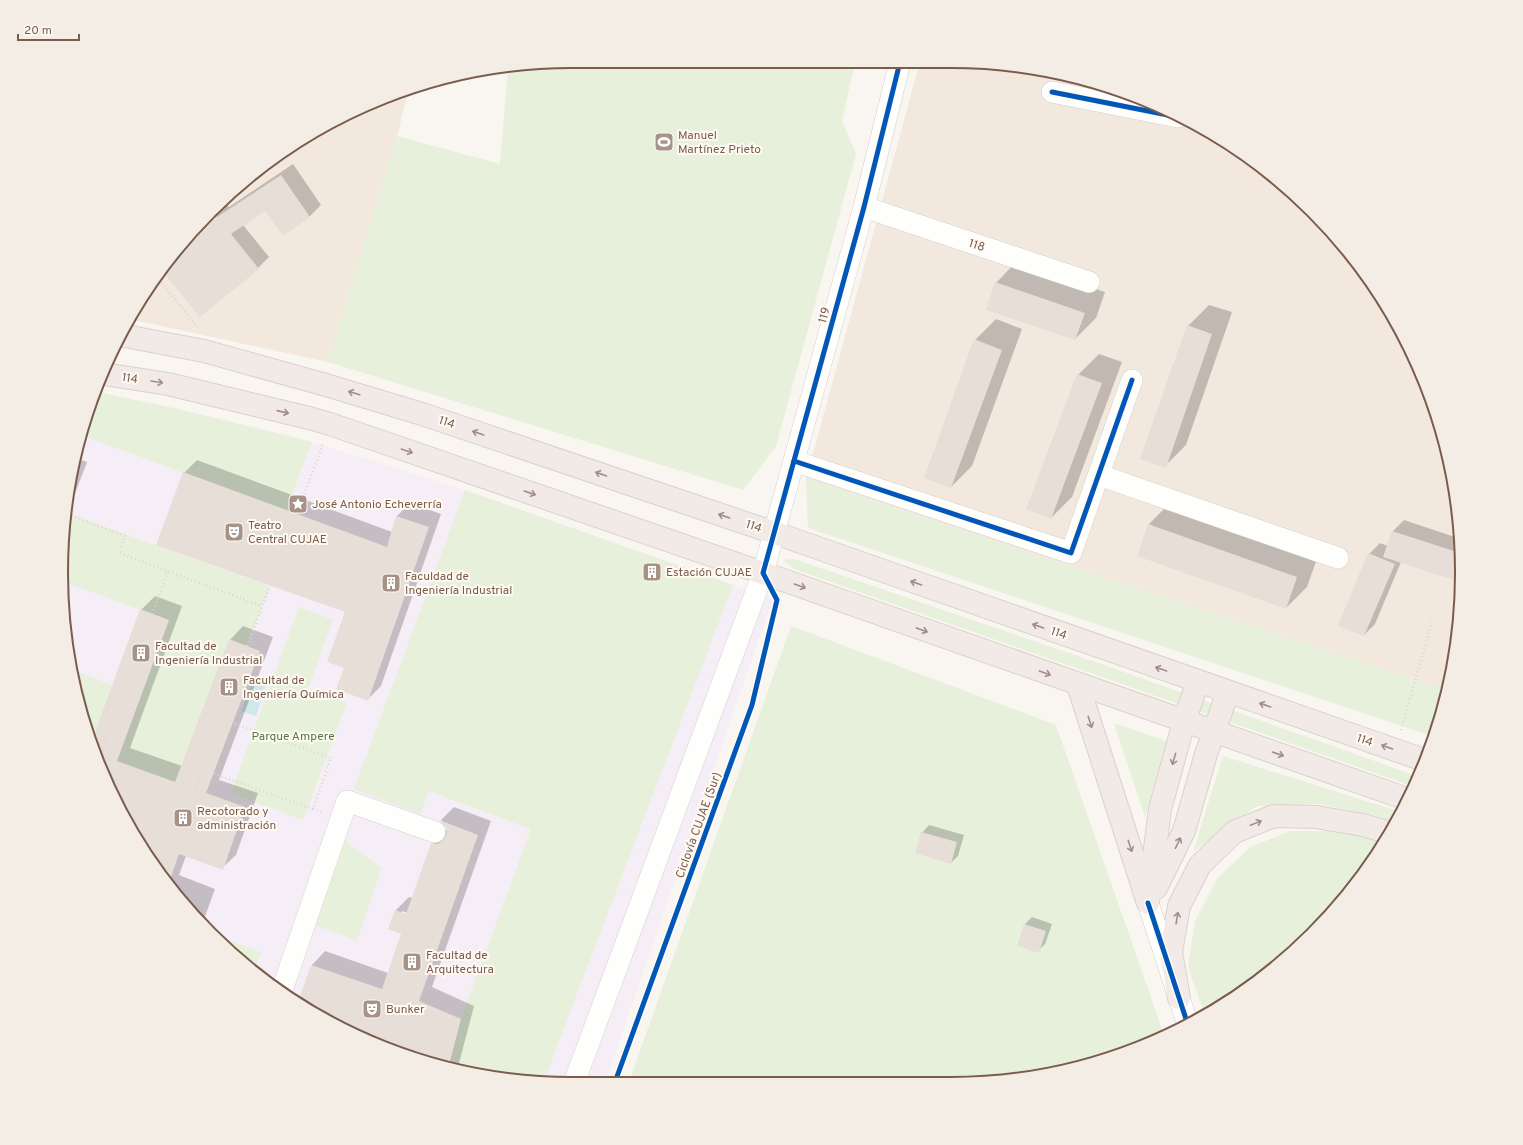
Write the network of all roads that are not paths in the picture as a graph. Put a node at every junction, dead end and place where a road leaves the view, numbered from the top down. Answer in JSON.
{"nodes":[{"id":1,"x":899,"y":68,"type":"edge"},
{"id":2,"x":1052,"y":92,"type":"dead end"},
{"id":3,"x":1138,"y":104,"type":"edge"},
{"id":4,"x":864,"y":207,"type":"junction"},
{"id":5,"x":1089,"y":282,"type":"dead end"},
{"id":6,"x":127,"y":336,"type":"edge"},
{"id":7,"x":108,"y":375,"type":"edge"},
{"id":8,"x":1132,"y":380,"type":"dead end"},
{"id":9,"x":794,"y":461,"type":"junction"},
{"id":10,"x":1099,"y":475,"type":"junction"},
{"id":11,"x":775,"y":533,"type":"junction"},
{"id":12,"x":1338,"y":558,"type":"dead end"},
{"id":13,"x":763,"y":573,"type":"junction"},
{"id":14,"x":1198,"y":681,"type":"junction"},
{"id":15,"x":1078,"y":685,"type":"junction"},
{"id":16,"x":1228,"y":692,"type":"junction"},
{"id":17,"x":1184,"y":722,"type":"junction"},
{"id":18,"x":1214,"y":732,"type":"junction"},
{"id":19,"x":1420,"y":758,"type":"edge"},
{"id":20,"x":1402,"y":798,"type":"edge"},
{"id":21,"x":1383,"y":831,"type":"edge"},
{"id":22,"x":435,"y":832,"type":"dead end"},
{"id":23,"x":1148,"y":903,"type":"junction"},
{"id":24,"x":283,"y":986,"type":"edge"},
{"id":25,"x":1179,"y":998,"type":"junction"},
{"id":26,"x":1186,"y":1018,"type":"edge"},
{"id":27,"x":576,"y":1077,"type":"edge"}],
"edges":[{"from":1,"to":4,"type":"street","name":"119"},
{"from":2,"to":3,"type":"street"},
{"from":4,"to":5,"type":"street","name":"118"},
{"from":4,"to":9,"type":"street","name":"119"},
{"from":11,"to":6,"type":"highway","name":"114","one_way":true},
{"from":7,"to":13,"type":"highway","name":"114","one_way":true},
{"from":8,"to":10,"type":"street"},
{"from":9,"to":10,"type":"street"},
{"from":9,"to":11,"type":"street","name":"119"},
{"from":10,"to":12,"type":"street"},
{"from":11,"to":13,"type":"street","name":"119"},
{"from":14,"to":11,"type":"highway","name":"114","one_way":true},
{"from":13,"to":15,"type":"highway","name":"114","one_way":true},
{"from":13,"to":27,"type":"street","name":"119"},
{"from":14,"to":16,"type":"highway","name":"114"},
{"from":14,"to":17,"type":"highway"},
{"from":15,"to":17,"type":"highway","name":"114"},
{"from":15,"to":23,"type":"highway","one_way":true},
{"from":16,"to":18,"type":"highway"},
{"from":19,"to":16,"type":"highway","name":"114","one_way":true},
{"from":17,"to":18,"type":"highway","name":"114"},
{"from":17,"to":23,"type":"highway","one_way":true},
{"from":18,"to":20,"type":"highway","name":"114","one_way":true},
{"from":23,"to":18,"type":"highway","one_way":true},
{"from":25,"to":21,"type":"highway","one_way":true},
{"from":22,"to":24,"type":"street"},
{"from":23,"to":25,"type":"street"},
{"from":25,"to":26,"type":"street"}]}
